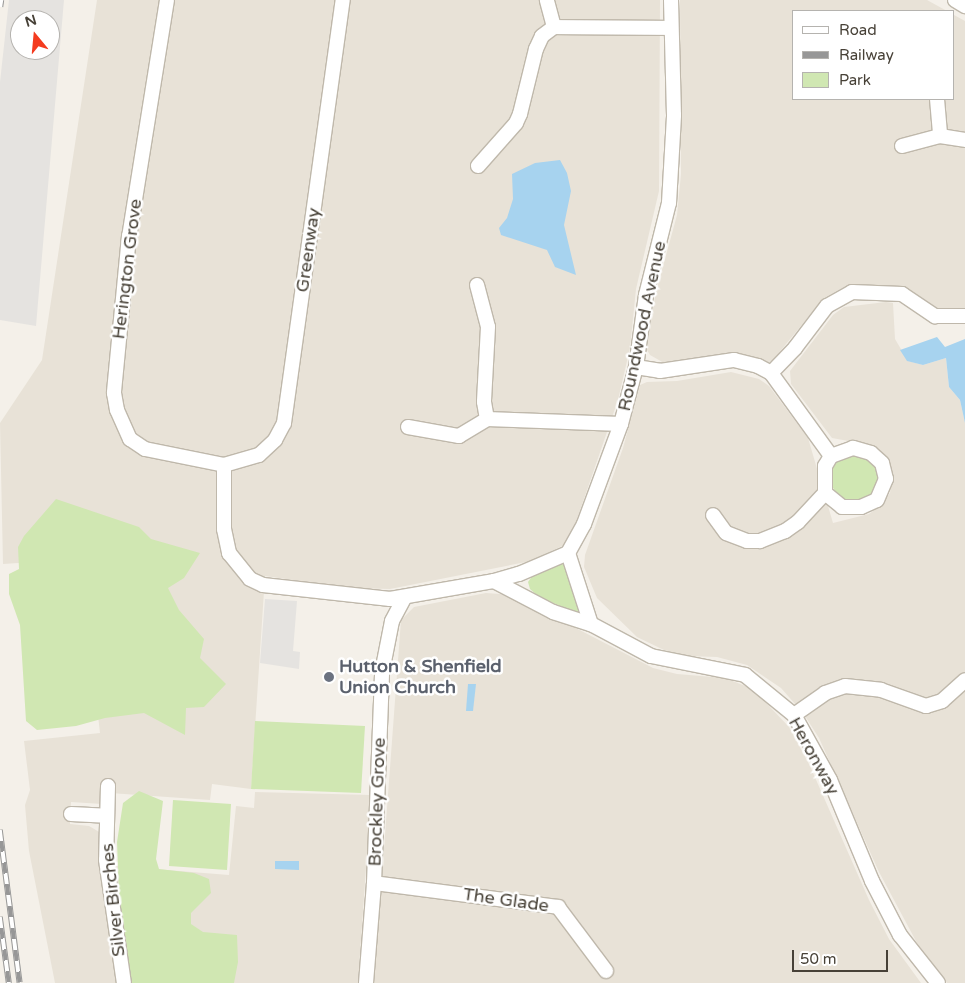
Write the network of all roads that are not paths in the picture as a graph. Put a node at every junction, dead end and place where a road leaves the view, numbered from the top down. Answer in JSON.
{"nodes":[{"id":1,"x":167,"y":0,"type":"edge"},
{"id":2,"x":343,"y":0,"type":"edge"},
{"id":3,"x":547,"y":0,"type":"edge"},
{"id":4,"x":671,"y":0,"type":"edge"},
{"id":5,"x":554,"y":26,"type":"junction"},
{"id":6,"x":671,"y":28,"type":"junction"},
{"id":7,"x":937,"y":100,"type":"edge"},
{"id":8,"x":940,"y":136,"type":"junction"},
{"id":9,"x":965,"y":140,"type":"edge"},
{"id":10,"x":902,"y":146,"type":"dead end"},
{"id":11,"x":478,"y":166,"type":"dead end"},
{"id":12,"x":477,"y":285,"type":"dead end"},
{"id":13,"x":965,"y":316,"type":"edge"},
{"id":14,"x":636,"y":368,"type":"junction"},
{"id":15,"x":771,"y":373,"type":"junction"},
{"id":16,"x":487,"y":419,"type":"junction"},
{"id":17,"x":621,"y":424,"type":"junction"},
{"id":18,"x":408,"y":427,"type":"dead end"},
{"id":19,"x":831,"y":456,"type":"junction"},
{"id":20,"x":224,"y":465,"type":"junction"},
{"id":21,"x":824,"y":493,"type":"junction"},
{"id":22,"x":713,"y":515,"type":"dead end"},
{"id":23,"x":568,"y":553,"type":"junction"},
{"id":24,"x":494,"y":581,"type":"junction"},
{"id":25,"x":405,"y":597,"type":"junction"},
{"id":26,"x":374,"y":599,"type":"junction"},
{"id":27,"x":392,"y":621,"type":"junction"},
{"id":28,"x":591,"y":624,"type":"junction"},
{"id":29,"x":965,"y":680,"type":"edge"},
{"id":30,"x":794,"y":715,"type":"junction"},
{"id":31,"x":108,"y":786,"type":"dead end"},
{"id":32,"x":71,"y":814,"type":"dead end"},
{"id":33,"x":106,"y":816,"type":"junction"},
{"id":34,"x":374,"y":883,"type":"junction"},
{"id":35,"x":606,"y":971,"type":"dead end"},
{"id":36,"x":124,"y":983,"type":"edge"},
{"id":37,"x":366,"y":983,"type":"edge"},
{"id":38,"x":938,"y":983,"type":"edge"}],
"edges":[{"from":1,"to":20,"type":"street","name":"Herington Grove"},
{"from":2,"to":20,"type":"street","name":"Greenway"},
{"from":3,"to":5,"type":"street"},
{"from":4,"to":6,"type":"street","name":"Roundwood Avenue"},
{"from":5,"to":6,"type":"street"},
{"from":5,"to":11,"type":"street"},
{"from":6,"to":14,"type":"street","name":"Roundwood Avenue"},
{"from":7,"to":8,"type":"street"},
{"from":8,"to":9,"type":"street"},
{"from":8,"to":10,"type":"street"},
{"from":12,"to":16,"type":"street"},
{"from":13,"to":15,"type":"street"},
{"from":14,"to":15,"type":"street"},
{"from":14,"to":17,"type":"street","name":"Roundwood Avenue"},
{"from":15,"to":19,"type":"street"},
{"from":16,"to":17,"type":"street"},
{"from":16,"to":18,"type":"street"},
{"from":17,"to":23,"type":"street","name":"Roundwood Avenue"},
{"from":19,"to":21,"type":"street"},
{"from":19,"to":21,"type":"street"},
{"from":20,"to":26,"type":"street"},
{"from":21,"to":22,"type":"street"},
{"from":23,"to":24,"type":"street"},
{"from":23,"to":28,"type":"street"},
{"from":24,"to":25,"type":"street"},
{"from":24,"to":28,"type":"street","name":"Heronway"},
{"from":25,"to":26,"type":"street"},
{"from":25,"to":27,"type":"street","name":"Brockley Grove"},
{"from":26,"to":27,"type":"street"},
{"from":27,"to":34,"type":"street","name":"Brockley Grove"},
{"from":28,"to":30,"type":"street","name":"Heronway"},
{"from":29,"to":30,"type":"street"},
{"from":30,"to":38,"type":"street","name":"Heronway"},
{"from":31,"to":33,"type":"street","name":"Silver Birches"},
{"from":32,"to":33,"type":"street"},
{"from":33,"to":36,"type":"street","name":"Silver Birches"},
{"from":34,"to":35,"type":"street","name":"The Glade"},
{"from":34,"to":37,"type":"street","name":"Brockley Grove"}]}
